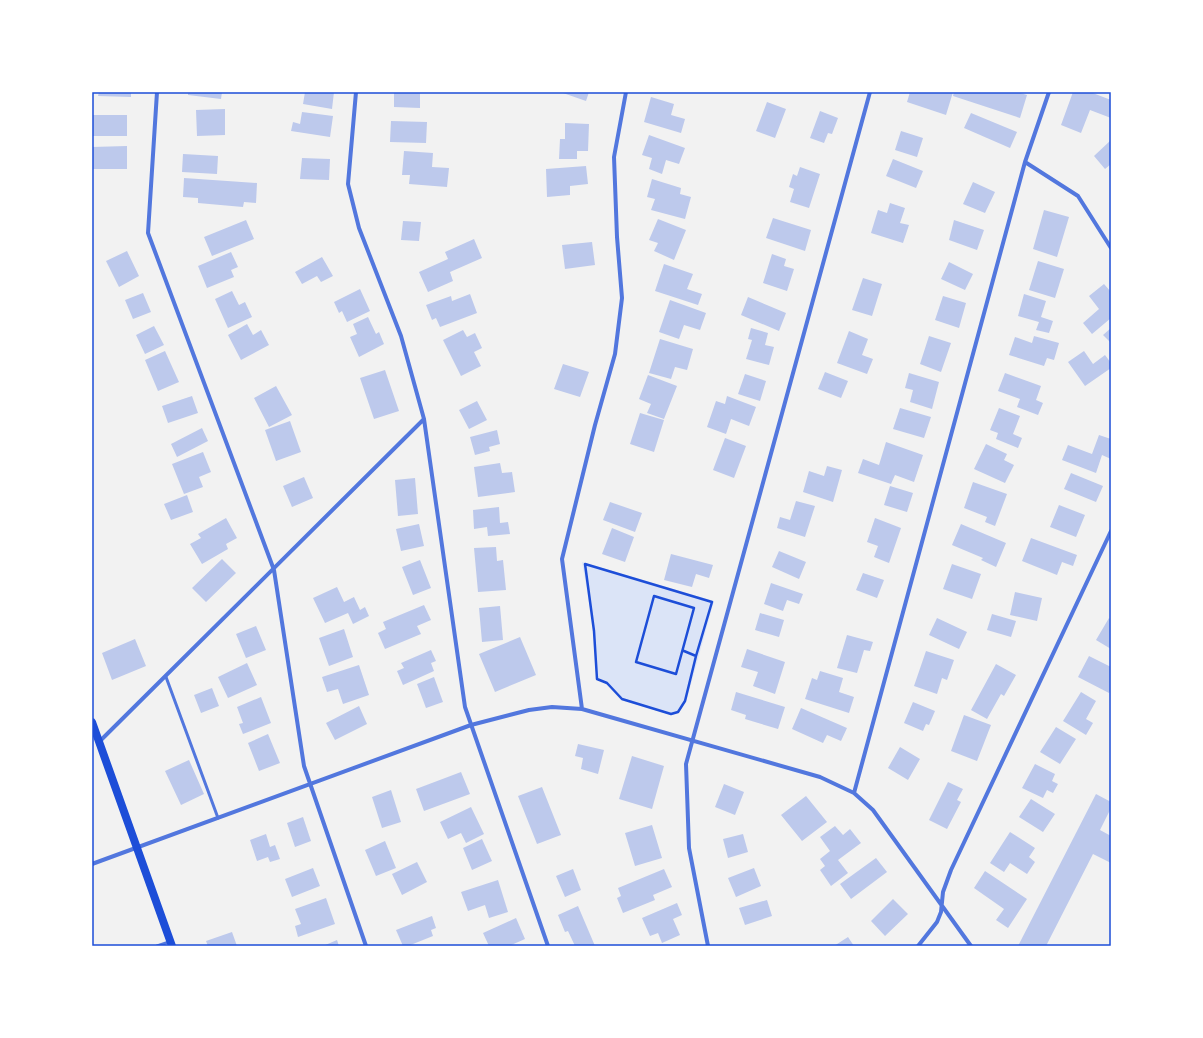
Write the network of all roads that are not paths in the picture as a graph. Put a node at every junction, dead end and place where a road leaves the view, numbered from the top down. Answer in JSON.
{"nodes":[{"id":1,"x":157,"y":92,"type":"edge"},
{"id":2,"x":356,"y":92,"type":"edge"},
{"id":3,"x":626,"y":92,"type":"edge"},
{"id":4,"x":870,"y":92,"type":"edge"},
{"id":5,"x":1049,"y":92,"type":"edge"},
{"id":6,"x":1025,"y":162,"type":"junction"},
{"id":7,"x":1111,"y":248,"type":"edge"},
{"id":8,"x":424,"y":418,"type":"junction"},
{"id":9,"x":1111,"y":531,"type":"edge"},
{"id":10,"x":274,"y":570,"type":"junction"},
{"id":11,"x":166,"y":677,"type":"junction"},
{"id":12,"x":582,"y":709,"type":"junction"},
{"id":13,"x":92,"y":722,"type":"edge"},
{"id":14,"x":471,"y":725,"type":"junction"},
{"id":15,"x":94,"y":734,"type":"edge"},
{"id":16,"x":692,"y":740,"type":"junction"},
{"id":17,"x":99,"y":743,"type":"junction"},
{"id":18,"x":309,"y":785,"type":"junction"},
{"id":19,"x":854,"y":793,"type":"junction"},
{"id":20,"x":218,"y":818,"type":"junction"},
{"id":21,"x":137,"y":848,"type":"junction"},
{"id":22,"x":92,"y":864,"type":"edge"},
{"id":23,"x":942,"y":904,"type":"junction"},
{"id":24,"x":171,"y":944,"type":"edge"},
{"id":25,"x":157,"y":946,"type":"edge"},
{"id":26,"x":366,"y":946,"type":"edge"},
{"id":27,"x":548,"y":946,"type":"edge"},
{"id":28,"x":708,"y":946,"type":"edge"},
{"id":29,"x":918,"y":946,"type":"edge"},
{"id":30,"x":971,"y":946,"type":"edge"}],
"edges":[{"from":1,"to":10,"type":"street"},
{"from":2,"to":8,"type":"street"},
{"from":3,"to":12,"type":"street"},
{"from":4,"to":16,"type":"street"},
{"from":5,"to":6,"type":"street"},
{"from":6,"to":7,"type":"street"},
{"from":6,"to":19,"type":"street"},
{"from":8,"to":10,"type":"street"},
{"from":8,"to":14,"type":"street"},
{"from":9,"to":23,"type":"street"},
{"from":10,"to":11,"type":"street"},
{"from":10,"to":18,"type":"street"},
{"from":11,"to":17,"type":"street"},
{"from":11,"to":20,"type":"lane"},
{"from":12,"to":14,"type":"street"},
{"from":12,"to":16,"type":"street"},
{"from":13,"to":15,"type":"main road"},
{"from":14,"to":18,"type":"street"},
{"from":14,"to":27,"type":"street"},
{"from":15,"to":17,"type":"main road"},
{"from":16,"to":19,"type":"street"},
{"from":16,"to":28,"type":"street"},
{"from":17,"to":21,"type":"main road"},
{"from":18,"to":20,"type":"street"},
{"from":18,"to":26,"type":"street"},
{"from":19,"to":23,"type":"street"},
{"from":20,"to":21,"type":"street"},
{"from":21,"to":22,"type":"street"},
{"from":21,"to":24,"type":"main road"},
{"from":23,"to":29,"type":"street"},
{"from":23,"to":30,"type":"street"},
{"from":24,"to":25,"type":"lane"}]}
